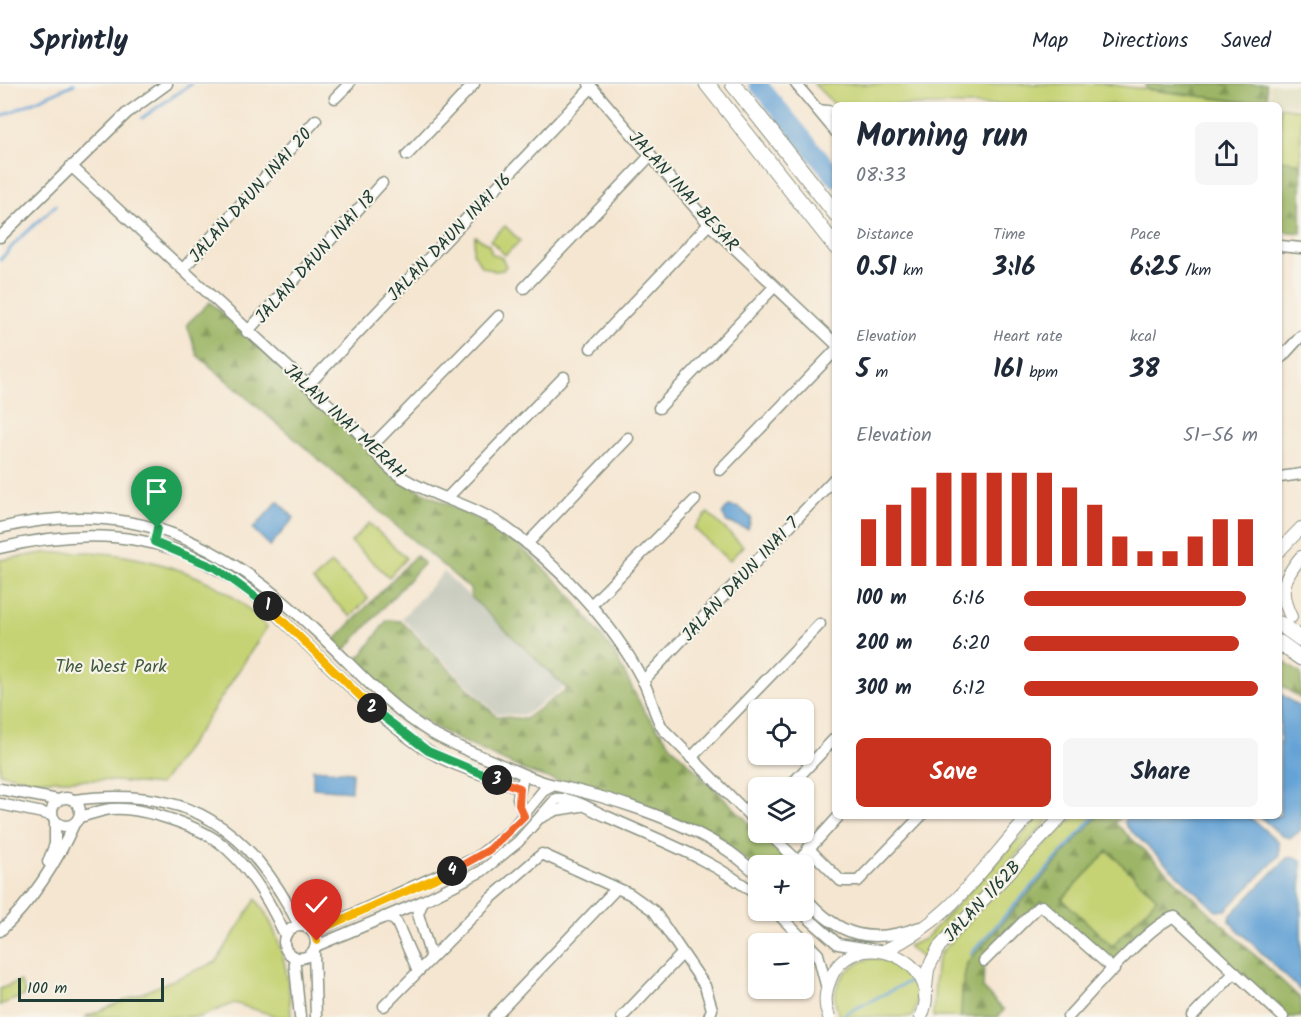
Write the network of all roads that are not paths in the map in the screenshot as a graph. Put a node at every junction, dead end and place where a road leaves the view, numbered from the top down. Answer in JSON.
{"nodes":[{"id":1,"x":167,"y":84,"type":"edge"},
{"id":2,"x":349,"y":84,"type":"edge"},
{"id":3,"x":474,"y":84,"type":"edge"},
{"id":4,"x":706,"y":84,"type":"edge"},
{"id":5,"x":733,"y":84,"type":"edge"},
{"id":6,"x":796,"y":84,"type":"edge"},
{"id":7,"x":590,"y":86,"type":"edge"},
{"id":8,"x":335,"y":98,"type":"dead end"},
{"id":9,"x":818,"y":110,"type":"junction"},
{"id":10,"x":832,"y":112,"type":"edge"},
{"id":11,"x":316,"y":120,"type":"dead end"},
{"id":12,"x":832,"y":127,"type":"edge"},
{"id":13,"x":407,"y":154,"type":"dead end"},
{"id":14,"x":651,"y":155,"type":"junction"},
{"id":15,"x":71,"y":166,"type":"junction"},
{"id":16,"x":382,"y":183,"type":"dead end"},
{"id":17,"x":832,"y":209,"type":"edge"},
{"id":18,"x":709,"y":224,"type":"junction"},
{"id":19,"x":0,"y":237,"type":"edge"},
{"id":20,"x":832,"y":242,"type":"edge"},
{"id":21,"x":1282,"y":246,"type":"edge"},
{"id":22,"x":1301,"y":248,"type":"edge"},
{"id":23,"x":183,"y":269,"type":"junction"},
{"id":24,"x":774,"y":287,"type":"junction"},
{"id":25,"x":524,"y":288,"type":"dead end"},
{"id":26,"x":499,"y":316,"type":"dead end"},
{"id":27,"x":247,"y":332,"type":"junction"},
{"id":28,"x":1300,"y":338,"type":"edge"},
{"id":29,"x":832,"y":340,"type":"edge"},
{"id":30,"x":591,"y":348,"type":"dead end"},
{"id":31,"x":832,"y":354,"type":"edge"},
{"id":32,"x":1282,"y":357,"type":"edge"},
{"id":33,"x":564,"y":377,"type":"dead end"},
{"id":34,"x":308,"y":386,"type":"junction"},
{"id":35,"x":659,"y":408,"type":"dead end"},
{"id":36,"x":628,"y":438,"type":"dead end"},
{"id":37,"x":372,"y":446,"type":"junction"},
{"id":38,"x":720,"y":470,"type":"dead end"},
{"id":39,"x":1301,"y":474,"type":"edge"},
{"id":40,"x":1282,"y":477,"type":"edge"},
{"id":41,"x":832,"y":481,"type":"edge"},
{"id":42,"x":448,"y":497,"type":"junction"},
{"id":43,"x":695,"y":500,"type":"dead end"},
{"id":44,"x":0,"y":528,"type":"edge"},
{"id":45,"x":157,"y":528,"type":"junction"},
{"id":46,"x":1301,"y":528,"type":"edge"},
{"id":47,"x":154,"y":542,"type":"junction"},
{"id":48,"x":527,"y":544,"type":"junction"},
{"id":49,"x":0,"y":548,"type":"edge"},
{"id":50,"x":1282,"y":548,"type":"edge"},
{"id":51,"x":1301,"y":557,"type":"edge"},
{"id":52,"x":591,"y":605,"type":"junction"},
{"id":53,"x":1290,"y":622,"type":"edge"},
{"id":54,"x":820,"y":624,"type":"dead end"},
{"id":55,"x":1301,"y":639,"type":"edge"},
{"id":56,"x":1282,"y":644,"type":"edge"},
{"id":57,"x":1301,"y":658,"type":"edge"},
{"id":58,"x":644,"y":681,"type":"junction"},
{"id":59,"x":832,"y":741,"type":"edge"},
{"id":60,"x":691,"y":758,"type":"junction"},
{"id":61,"x":525,"y":775,"type":"junction"},
{"id":62,"x":798,"y":777,"type":"edge"},
{"id":63,"x":554,"y":785,"type":"junction"},
{"id":64,"x":520,"y":788,"type":"junction"},
{"id":65,"x":0,"y":789,"type":"edge"},
{"id":66,"x":556,"y":799,"type":"junction"},
{"id":67,"x":58,"y":800,"type":"junction"},
{"id":68,"x":74,"y":800,"type":"junction"},
{"id":69,"x":0,"y":804,"type":"edge"},
{"id":70,"x":585,"y":806,"type":"junction"},
{"id":71,"x":748,"y":812,"type":"edge"},
{"id":72,"x":524,"y":816,"type":"junction"},
{"id":73,"x":53,"y":818,"type":"junction"},
{"id":74,"x":539,"y":819,"type":"junction"},
{"id":75,"x":836,"y":819,"type":"edge"},
{"id":76,"x":918,"y":819,"type":"edge"},
{"id":77,"x":1025,"y":819,"type":"edge"},
{"id":78,"x":1059,"y":819,"type":"edge"},
{"id":79,"x":76,"y":820,"type":"junction"},
{"id":80,"x":777,"y":843,"type":"edge"},
{"id":81,"x":808,"y":848,"type":"junction"},
{"id":82,"x":788,"y":855,"type":"edge"},
{"id":83,"x":802,"y":855,"type":"edge"},
{"id":84,"x":748,"y":866,"type":"edge"},
{"id":85,"x":46,"y":874,"type":"junction"},
{"id":86,"x":748,"y":889,"type":"edge"},
{"id":87,"x":615,"y":890,"type":"junction"},
{"id":88,"x":423,"y":901,"type":"junction"},
{"id":89,"x":814,"y":905,"type":"edge"},
{"id":90,"x":384,"y":917,"type":"junction"},
{"id":91,"x":785,"y":921,"type":"edge"},
{"id":92,"x":812,"y":921,"type":"edge"},
{"id":93,"x":934,"y":922,"type":"junction"},
{"id":94,"x":299,"y":925,"type":"junction"},
{"id":95,"x":0,"y":931,"type":"edge"},
{"id":96,"x":314,"y":932,"type":"junction"},
{"id":97,"x":285,"y":935,"type":"junction"},
{"id":98,"x":315,"y":948,"type":"junction"},
{"id":99,"x":879,"y":950,"type":"junction"},
{"id":100,"x":682,"y":954,"type":"junction"},
{"id":101,"x":294,"y":957,"type":"junction"},
{"id":102,"x":431,"y":957,"type":"junction"},
{"id":103,"x":984,"y":961,"type":"dead end"},
{"id":104,"x":1114,"y":970,"type":"junction"},
{"id":105,"x":418,"y":971,"type":"junction"},
{"id":106,"x":1235,"y":972,"type":"junction"},
{"id":107,"x":827,"y":990,"type":"junction"},
{"id":108,"x":925,"y":997,"type":"junction"},
{"id":109,"x":384,"y":1006,"type":"dead end"},
{"id":110,"x":924,"y":1015,"type":"edge"},
{"id":111,"x":828,"y":1016,"type":"edge"},
{"id":112,"x":300,"y":1017,"type":"edge"},
{"id":113,"x":316,"y":1017,"type":"edge"},
{"id":114,"x":494,"y":1017,"type":"edge"},
{"id":115,"x":622,"y":1017,"type":"edge"},
{"id":116,"x":709,"y":1017,"type":"edge"},
{"id":117,"x":1068,"y":1017,"type":"edge"},
{"id":118,"x":1192,"y":1017,"type":"edge"},
{"id":119,"x":1283,"y":1017,"type":"edge"}],
"edges":[{"from":1,"to":15,"type":"street"},
{"from":2,"to":8,"type":"street"},
{"from":3,"to":13,"type":"street"},
{"from":4,"to":20,"type":"highway"},
{"from":5,"to":17,"type":"highway"},
{"from":6,"to":9,"type":"street"},
{"from":7,"to":14,"type":"street","name":"JALAN INAI BESAR"},
{"from":7,"to":34,"type":"street","name":"JALAN DAUN INAI 16"},
{"from":9,"to":10,"type":"street"},
{"from":9,"to":12,"type":"street"},
{"from":11,"to":23,"type":"street","name":"JALAN DAUN INAI 20"},
{"from":14,"to":18,"type":"street","name":"JALAN INAI BESAR"},
{"from":14,"to":25,"type":"street"},
{"from":15,"to":19,"type":"street"},
{"from":15,"to":23,"type":"street","name":"JALAN INAI MERAH"},
{"from":16,"to":27,"type":"street","name":"JALAN DAUN INAI 18"},
{"from":18,"to":24,"type":"street","name":"JALAN INAI BESAR"},
{"from":18,"to":30,"type":"street"},
{"from":21,"to":22,"type":"street"},
{"from":23,"to":27,"type":"street","name":"JALAN INAI MERAH"},
{"from":24,"to":29,"type":"street","name":"JALAN INAI BESAR"},
{"from":24,"to":35,"type":"street"},
{"from":26,"to":37,"type":"street"},
{"from":27,"to":34,"type":"street","name":"JALAN INAI MERAH"},
{"from":28,"to":32,"type":"street"},
{"from":31,"to":38,"type":"street"},
{"from":33,"to":42,"type":"street"},
{"from":34,"to":37,"type":"street","name":"JALAN INAI MERAH"},
{"from":36,"to":48,"type":"street"},
{"from":37,"to":42,"type":"street","name":"JALAN INAI MERAH"},
{"from":39,"to":40,"type":"street"},
{"from":41,"to":58,"type":"street","name":"JALAN DAUN INAI 7"},
{"from":42,"to":48,"type":"street","name":"JALAN INAI MERAH"},
{"from":43,"to":52,"type":"street"},
{"from":44,"to":45,"type":"street"},
{"from":45,"to":47,"type":"street"},
{"from":45,"to":61,"type":"street"},
{"from":46,"to":50,"type":"main road"},
{"from":47,"to":49,"type":"street"},
{"from":47,"to":64,"type":"street"},
{"from":48,"to":52,"type":"street","name":"JALAN INAI MERAH"},
{"from":51,"to":53,"type":"main road"},
{"from":52,"to":58,"type":"street","name":"JALAN INAI MERAH"},
{"from":53,"to":55,"type":"highway"},
{"from":54,"to":60,"type":"street"},
{"from":56,"to":57,"type":"highway"},
{"from":58,"to":60,"type":"street","name":"JALAN INAI MERAH"},
{"from":59,"to":62,"type":"street"},
{"from":60,"to":71,"type":"street","name":"JALAN INAI MERAH"},
{"from":61,"to":63,"type":"street"},
{"from":61,"to":64,"type":"street"},
{"from":63,"to":66,"type":"street"},
{"from":63,"to":72,"type":"street"},
{"from":63,"to":84,"type":"street"},
{"from":64,"to":72,"type":"street"},
{"from":65,"to":67,"type":"street"},
{"from":66,"to":70,"type":"street"},
{"from":66,"to":74,"type":"street"},
{"from":67,"to":68,"type":"street"},
{"from":67,"to":73,"type":"street"},
{"from":68,"to":79,"type":"street"},
{"from":68,"to":94,"type":"street"},
{"from":69,"to":73,"type":"street"},
{"from":70,"to":74,"type":"street"},
{"from":70,"to":86,"type":"street"},
{"from":72,"to":96,"type":"street"},
{"from":73,"to":79,"type":"street"},
{"from":73,"to":85,"type":"street"},
{"from":74,"to":88,"type":"street"},
{"from":75,"to":81,"type":"street"},
{"from":76,"to":81,"type":"street"},
{"from":77,"to":93,"type":"main road","name":"JALAN 1/62B"},
{"from":78,"to":108,"type":"main road","name":"JALAN 1/62B"},
{"from":79,"to":85,"type":"street"},
{"from":79,"to":97,"type":"street"},
{"from":80,"to":82,"type":"street"},
{"from":81,"to":83,"type":"street"},
{"from":85,"to":95,"type":"street"},
{"from":87,"to":100,"type":"street"},
{"from":87,"to":102,"type":"street"},
{"from":87,"to":114,"type":"street"},
{"from":88,"to":90,"type":"street"},
{"from":88,"to":102,"type":"street"},
{"from":89,"to":93,"type":"street"},
{"from":90,"to":98,"type":"street"},
{"from":90,"to":105,"type":"street"},
{"from":91,"to":107,"type":"street"},
{"from":92,"to":99,"type":"street"},
{"from":93,"to":99,"type":"main road","name":"JALAN 1/62B"},
{"from":94,"to":96,"type":"street"},
{"from":94,"to":97,"type":"street"},
{"from":96,"to":98,"type":"street"},
{"from":97,"to":101,"type":"street"},
{"from":98,"to":101,"type":"street"},
{"from":98,"to":113,"type":"street"},
{"from":99,"to":107,"type":"main road","name":"JALAN 1/62B"},
{"from":99,"to":108,"type":"main road"},
{"from":100,"to":115,"type":"street"},
{"from":100,"to":116,"type":"street"},
{"from":101,"to":112,"type":"street"},
{"from":102,"to":105,"type":"street"},
{"from":103,"to":104,"type":"street"},
{"from":104,"to":106,"type":"street"},
{"from":104,"to":117,"type":"street"},
{"from":105,"to":109,"type":"street"},
{"from":106,"to":118,"type":"street"},
{"from":106,"to":119,"type":"street"},
{"from":107,"to":111,"type":"main road"},
{"from":108,"to":110,"type":"main road","name":"JALAN 1/62B"}]}
